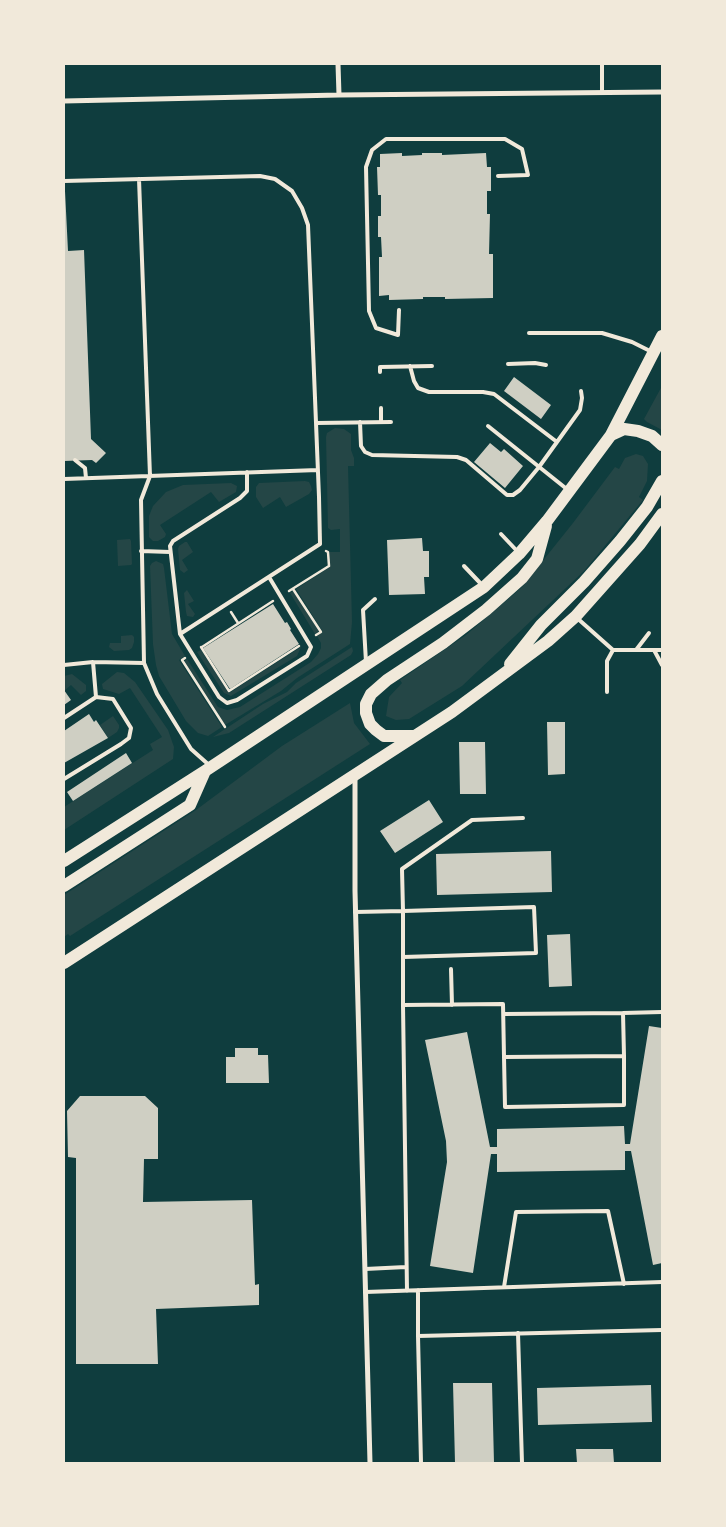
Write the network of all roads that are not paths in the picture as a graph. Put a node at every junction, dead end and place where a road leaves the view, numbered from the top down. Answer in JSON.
{"nodes":[{"id":1,"x":338,"y":64,"type":"edge"},
{"id":2,"x":602,"y":64,"type":"edge"},
{"id":3,"x":662,"y":92,"type":"edge"},
{"id":4,"x":602,"y":93,"type":"junction"},
{"id":5,"x":339,"y":95,"type":"junction"},
{"id":6,"x":64,"y":100,"type":"edge"},
{"id":7,"x":498,"y":176,"type":"dead end"},
{"id":8,"x":138,"y":179,"type":"junction"},
{"id":9,"x":64,"y":182,"type":"edge"},
{"id":10,"x":399,"y":310,"type":"dead end"},
{"id":11,"x":529,"y":333,"type":"dead end"},
{"id":12,"x":662,"y":336,"type":"edge"},
{"id":13,"x":654,"y":354,"type":"junction"},
{"id":14,"x":508,"y":364,"type":"dead end"},
{"id":15,"x":546,"y":365,"type":"dead end"},
{"id":16,"x":410,"y":366,"type":"junction"},
{"id":17,"x":432,"y":366,"type":"dead end"},
{"id":18,"x":380,"y":372,"type":"dead end"},
{"id":19,"x":581,"y":391,"type":"dead end"},
{"id":20,"x":381,"y":408,"type":"dead end"},
{"id":21,"x":360,"y":422,"type":"junction"},
{"id":22,"x":381,"y":422,"type":"junction"},
{"id":23,"x":391,"y":422,"type":"dead end"},
{"id":24,"x":316,"y":423,"type":"junction"},
{"id":25,"x":488,"y":426,"type":"dead end"},
{"id":26,"x":611,"y":435,"type":"junction"},
{"id":27,"x":557,"y":442,"type":"junction"},
{"id":28,"x":662,"y":446,"type":"edge"},
{"id":29,"x":75,"y":460,"type":"dead end"},
{"id":30,"x":539,"y":467,"type":"junction"},
{"id":31,"x":318,"y":470,"type":"junction"},
{"id":32,"x":246,"y":472,"type":"junction"},
{"id":33,"x":150,"y":476,"type":"junction"},
{"id":34,"x":86,"y":478,"type":"junction"},
{"id":35,"x":64,"y":479,"type":"edge"},
{"id":36,"x":662,"y":481,"type":"edge"},
{"id":37,"x":570,"y":492,"type":"junction"},
{"id":38,"x":662,"y":514,"type":"edge"},
{"id":39,"x":547,"y":521,"type":"junction"},
{"id":40,"x":501,"y":534,"type":"dead end"},
{"id":41,"x":141,"y":551,"type":"junction"},
{"id":42,"x":170,"y":552,"type":"junction"},
{"id":43,"x":519,"y":554,"type":"junction"},
{"id":44,"x":464,"y":566,"type":"dead end"},
{"id":45,"x":269,"y":577,"type":"junction"},
{"id":46,"x":484,"y":587,"type":"junction"},
{"id":47,"x":375,"y":600,"type":"dead end"},
{"id":48,"x":576,"y":616,"type":"junction"},
{"id":49,"x":648,"y":633,"type":"dead end"},
{"id":50,"x":180,"y":634,"type":"junction"},
{"id":51,"x":612,"y":650,"type":"junction"},
{"id":52,"x":636,"y":650,"type":"junction"},
{"id":53,"x":654,"y":650,"type":"junction"},
{"id":54,"x":662,"y":650,"type":"edge"},
{"id":55,"x":92,"y":662,"type":"junction"},
{"id":56,"x":144,"y":662,"type":"junction"},
{"id":57,"x":662,"y":664,"type":"edge"},
{"id":58,"x":64,"y":665,"type":"edge"},
{"id":59,"x":366,"y":667,"type":"junction"},
{"id":60,"x":499,"y":677,"type":"junction"},
{"id":61,"x":607,"y":692,"type":"dead end"},
{"id":62,"x":96,"y":697,"type":"junction"},
{"id":63,"x":64,"y":718,"type":"edge"},
{"id":64,"x":416,"y":736,"type":"junction"},
{"id":65,"x":208,"y":769,"type":"junction"},
{"id":66,"x":355,"y":776,"type":"junction"},
{"id":67,"x":64,"y":780,"type":"edge"},
{"id":68,"x":523,"y":818,"type":"dead end"},
{"id":69,"x":64,"y":861,"type":"edge"},
{"id":70,"x":64,"y":886,"type":"edge"},
{"id":71,"x":403,"y":910,"type":"junction"},
{"id":72,"x":355,"y":912,"type":"junction"},
{"id":73,"x":403,"y":957,"type":"junction"},
{"id":74,"x":64,"y":963,"type":"edge"},
{"id":75,"x":450,"y":969,"type":"dead end"},
{"id":76,"x":452,"y":1005,"type":"junction"},
{"id":77,"x":403,"y":1006,"type":"junction"},
{"id":78,"x":662,"y":1012,"type":"edge"},
{"id":79,"x":623,"y":1013,"type":"junction"},
{"id":80,"x":504,"y":1014,"type":"junction"},
{"id":81,"x":624,"y":1056,"type":"junction"},
{"id":82,"x":504,"y":1057,"type":"junction"},
{"id":83,"x":406,"y":1267,"type":"junction"},
{"id":84,"x":365,"y":1270,"type":"junction"},
{"id":85,"x":662,"y":1282,"type":"edge"},
{"id":86,"x":624,"y":1284,"type":"junction"},
{"id":87,"x":504,"y":1288,"type":"junction"},
{"id":88,"x":418,"y":1290,"type":"junction"},
{"id":89,"x":406,"y":1291,"type":"junction"},
{"id":90,"x":365,"y":1292,"type":"junction"},
{"id":91,"x":662,"y":1330,"type":"edge"},
{"id":92,"x":518,"y":1333,"type":"junction"},
{"id":93,"x":418,"y":1336,"type":"junction"},
{"id":94,"x":370,"y":1463,"type":"edge"},
{"id":95,"x":421,"y":1463,"type":"edge"},
{"id":96,"x":522,"y":1463,"type":"edge"}],
"edges":[{"from":1,"to":5,"type":"street"},
{"from":2,"to":4,"type":"lane"},
{"from":3,"to":4,"type":"street"},
{"from":4,"to":5,"type":"street"},
{"from":5,"to":6,"type":"street"},
{"from":7,"to":10,"type":"lane"},
{"from":8,"to":9,"type":"lane"},
{"from":8,"to":24,"type":"lane"},
{"from":8,"to":33,"type":"lane"},
{"from":11,"to":13,"type":"lane"},
{"from":12,"to":13,"type":"main road"},
{"from":13,"to":26,"type":"main road"},
{"from":14,"to":15,"type":"lane"},
{"from":16,"to":17,"type":"lane"},
{"from":16,"to":18,"type":"lane"},
{"from":16,"to":27,"type":"lane"},
{"from":19,"to":27,"type":"lane"},
{"from":20,"to":22,"type":"lane"},
{"from":21,"to":22,"type":"lane"},
{"from":21,"to":24,"type":"lane"},
{"from":21,"to":30,"type":"lane"},
{"from":22,"to":23,"type":"lane"},
{"from":24,"to":31,"type":"lane"},
{"from":25,"to":30,"type":"lane"},
{"from":26,"to":28,"type":"main road"},
{"from":26,"to":37,"type":"main road"},
{"from":27,"to":30,"type":"lane"},
{"from":29,"to":34,"type":"lane"},
{"from":30,"to":37,"type":"lane"},
{"from":31,"to":32,"type":"lane"},
{"from":31,"to":45,"type":"lane"},
{"from":32,"to":33,"type":"lane"},
{"from":32,"to":42,"type":"lane"},
{"from":33,"to":34,"type":"lane"},
{"from":33,"to":41,"type":"lane"},
{"from":34,"to":35,"type":"lane"},
{"from":36,"to":60,"type":"main road"},
{"from":37,"to":39,"type":"main road"},
{"from":38,"to":48,"type":"main road"},
{"from":39,"to":43,"type":"main road"},
{"from":39,"to":64,"type":"main road"},
{"from":40,"to":43,"type":"lane"},
{"from":41,"to":42,"type":"lane"},
{"from":41,"to":56,"type":"lane"},
{"from":42,"to":50,"type":"lane"},
{"from":43,"to":46,"type":"main road"},
{"from":44,"to":46,"type":"lane"},
{"from":45,"to":50,"type":"lane"},
{"from":45,"to":50,"type":"lane"},
{"from":46,"to":59,"type":"main road"},
{"from":47,"to":59,"type":"lane"},
{"from":48,"to":51,"type":"lane"},
{"from":48,"to":60,"type":"main road"},
{"from":49,"to":52,"type":"lane"},
{"from":51,"to":52,"type":"lane"},
{"from":51,"to":61,"type":"lane"},
{"from":52,"to":53,"type":"lane"},
{"from":53,"to":54,"type":"lane"},
{"from":53,"to":57,"type":"lane"},
{"from":55,"to":56,"type":"lane"},
{"from":55,"to":58,"type":"lane"},
{"from":55,"to":62,"type":"lane"},
{"from":56,"to":65,"type":"lane"},
{"from":59,"to":65,"type":"main road"},
{"from":60,"to":64,"type":"main road"},
{"from":62,"to":63,"type":"lane"},
{"from":62,"to":67,"type":"lane"},
{"from":64,"to":66,"type":"main road"},
{"from":65,"to":69,"type":"main road"},
{"from":65,"to":70,"type":"main road"},
{"from":66,"to":72,"type":"street"},
{"from":66,"to":74,"type":"main road"},
{"from":68,"to":71,"type":"lane"},
{"from":71,"to":72,"type":"lane"},
{"from":71,"to":73,"type":"lane"},
{"from":71,"to":73,"type":"lane"},
{"from":72,"to":84,"type":"street"},
{"from":73,"to":77,"type":"lane"},
{"from":75,"to":76,"type":"lane"},
{"from":76,"to":77,"type":"lane"},
{"from":76,"to":80,"type":"lane"},
{"from":77,"to":83,"type":"lane"},
{"from":78,"to":79,"type":"lane"},
{"from":79,"to":80,"type":"lane"},
{"from":79,"to":81,"type":"lane"},
{"from":80,"to":82,"type":"lane"},
{"from":81,"to":82,"type":"lane"},
{"from":81,"to":82,"type":"lane"},
{"from":83,"to":84,"type":"lane"},
{"from":83,"to":89,"type":"lane"},
{"from":84,"to":90,"type":"street"},
{"from":85,"to":86,"type":"lane"},
{"from":86,"to":87,"type":"lane"},
{"from":86,"to":87,"type":"lane"},
{"from":87,"to":88,"type":"lane"},
{"from":88,"to":89,"type":"lane"},
{"from":88,"to":93,"type":"lane"},
{"from":89,"to":90,"type":"lane"},
{"from":90,"to":94,"type":"street"},
{"from":91,"to":92,"type":"lane"},
{"from":92,"to":93,"type":"lane"},
{"from":92,"to":96,"type":"lane"},
{"from":93,"to":95,"type":"lane"}]}
